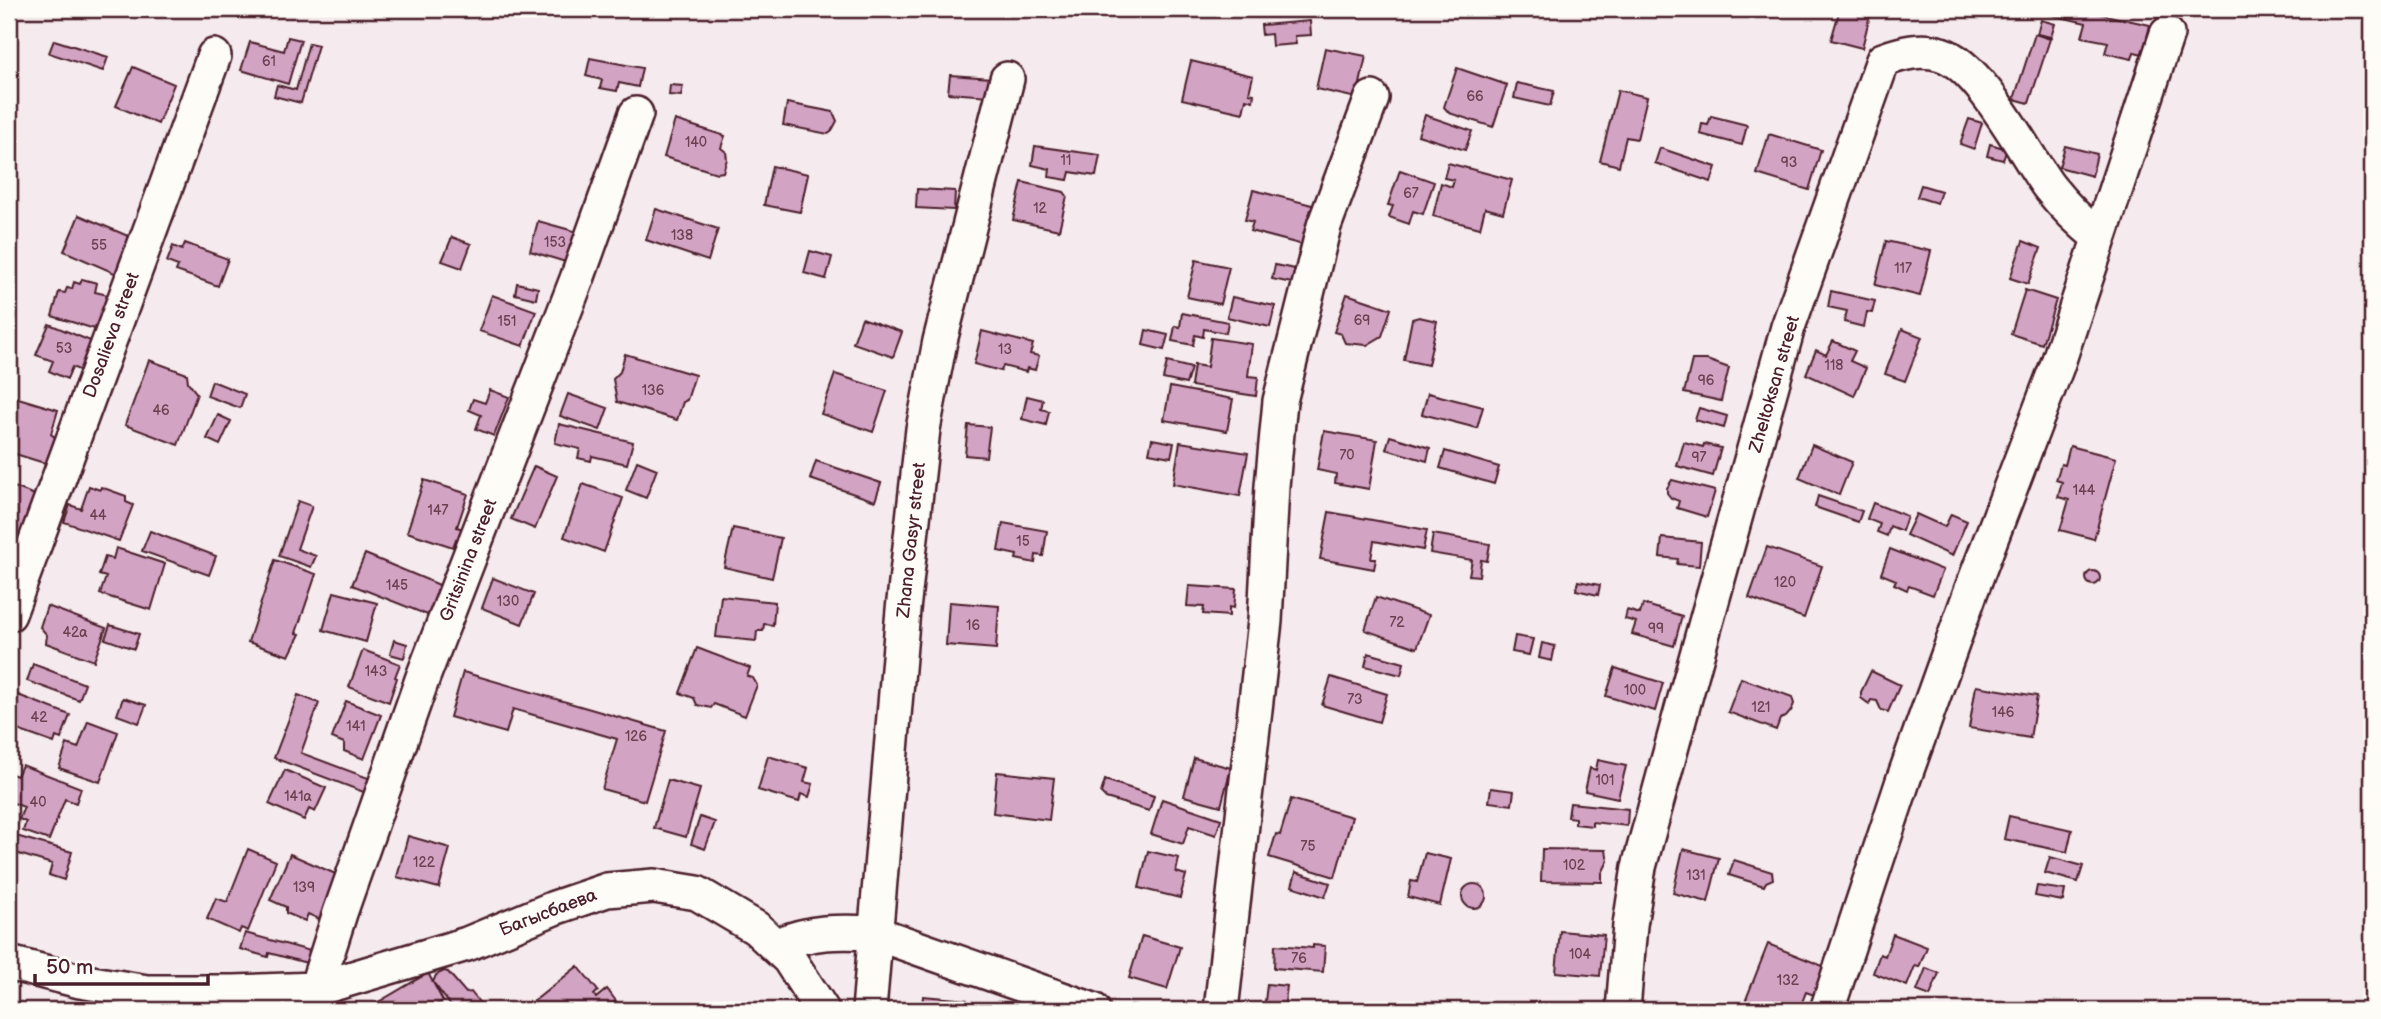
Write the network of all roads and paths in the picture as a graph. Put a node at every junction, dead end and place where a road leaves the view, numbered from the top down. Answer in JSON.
{"nodes":[{"id":1,"x":2167,"y":33,"type":"dead end"},
{"id":2,"x":215,"y":56,"type":"dead end"},
{"id":3,"x":1007,"y":79,"type":"dead end"},
{"id":4,"x":1372,"y":98,"type":"dead end"},
{"id":5,"x":636,"y":114,"type":"dead end"},
{"id":6,"x":2099,"y":237,"type":"junction"},
{"id":7,"x":9,"y":614,"type":"edge"},
{"id":8,"x":875,"y":933,"type":"junction"},
{"id":9,"x":776,"y":945,"type":"junction"},
{"id":10,"x":9,"y":963,"type":"edge"},
{"id":11,"x":315,"y":999,"type":"edge"},
{"id":12,"x":821,"y":1010,"type":"edge"},
{"id":13,"x":869,"y":1010,"type":"edge"},
{"id":14,"x":1093,"y":1010,"type":"edge"},
{"id":15,"x":1221,"y":1010,"type":"edge"},
{"id":16,"x":1623,"y":1010,"type":"edge"},
{"id":17,"x":1826,"y":1010,"type":"edge"}],
"edges":[{"from":1,"to":6,"type":"street"},
{"from":2,"to":7,"type":"street","name":"Dosalieva street"},
{"from":3,"to":8,"type":"street","name":"Zhana Gasyr street"},
{"from":4,"to":15,"type":"street"},
{"from":5,"to":11,"type":"street","name":"Gritsinina street"},
{"from":6,"to":16,"type":"street","name":"Zheltoksan street"},
{"from":6,"to":17,"type":"street"},
{"from":8,"to":9,"type":"street"},
{"from":8,"to":13,"type":"street","name":"Zhana Gasyr street"},
{"from":8,"to":14,"type":"street"},
{"from":9,"to":11,"type":"street","name":"Багысбаева"},
{"from":9,"to":12,"type":"street","name":"Багысбаева"},
{"from":10,"to":11,"type":"street","name":"Багысбаева"}]}
